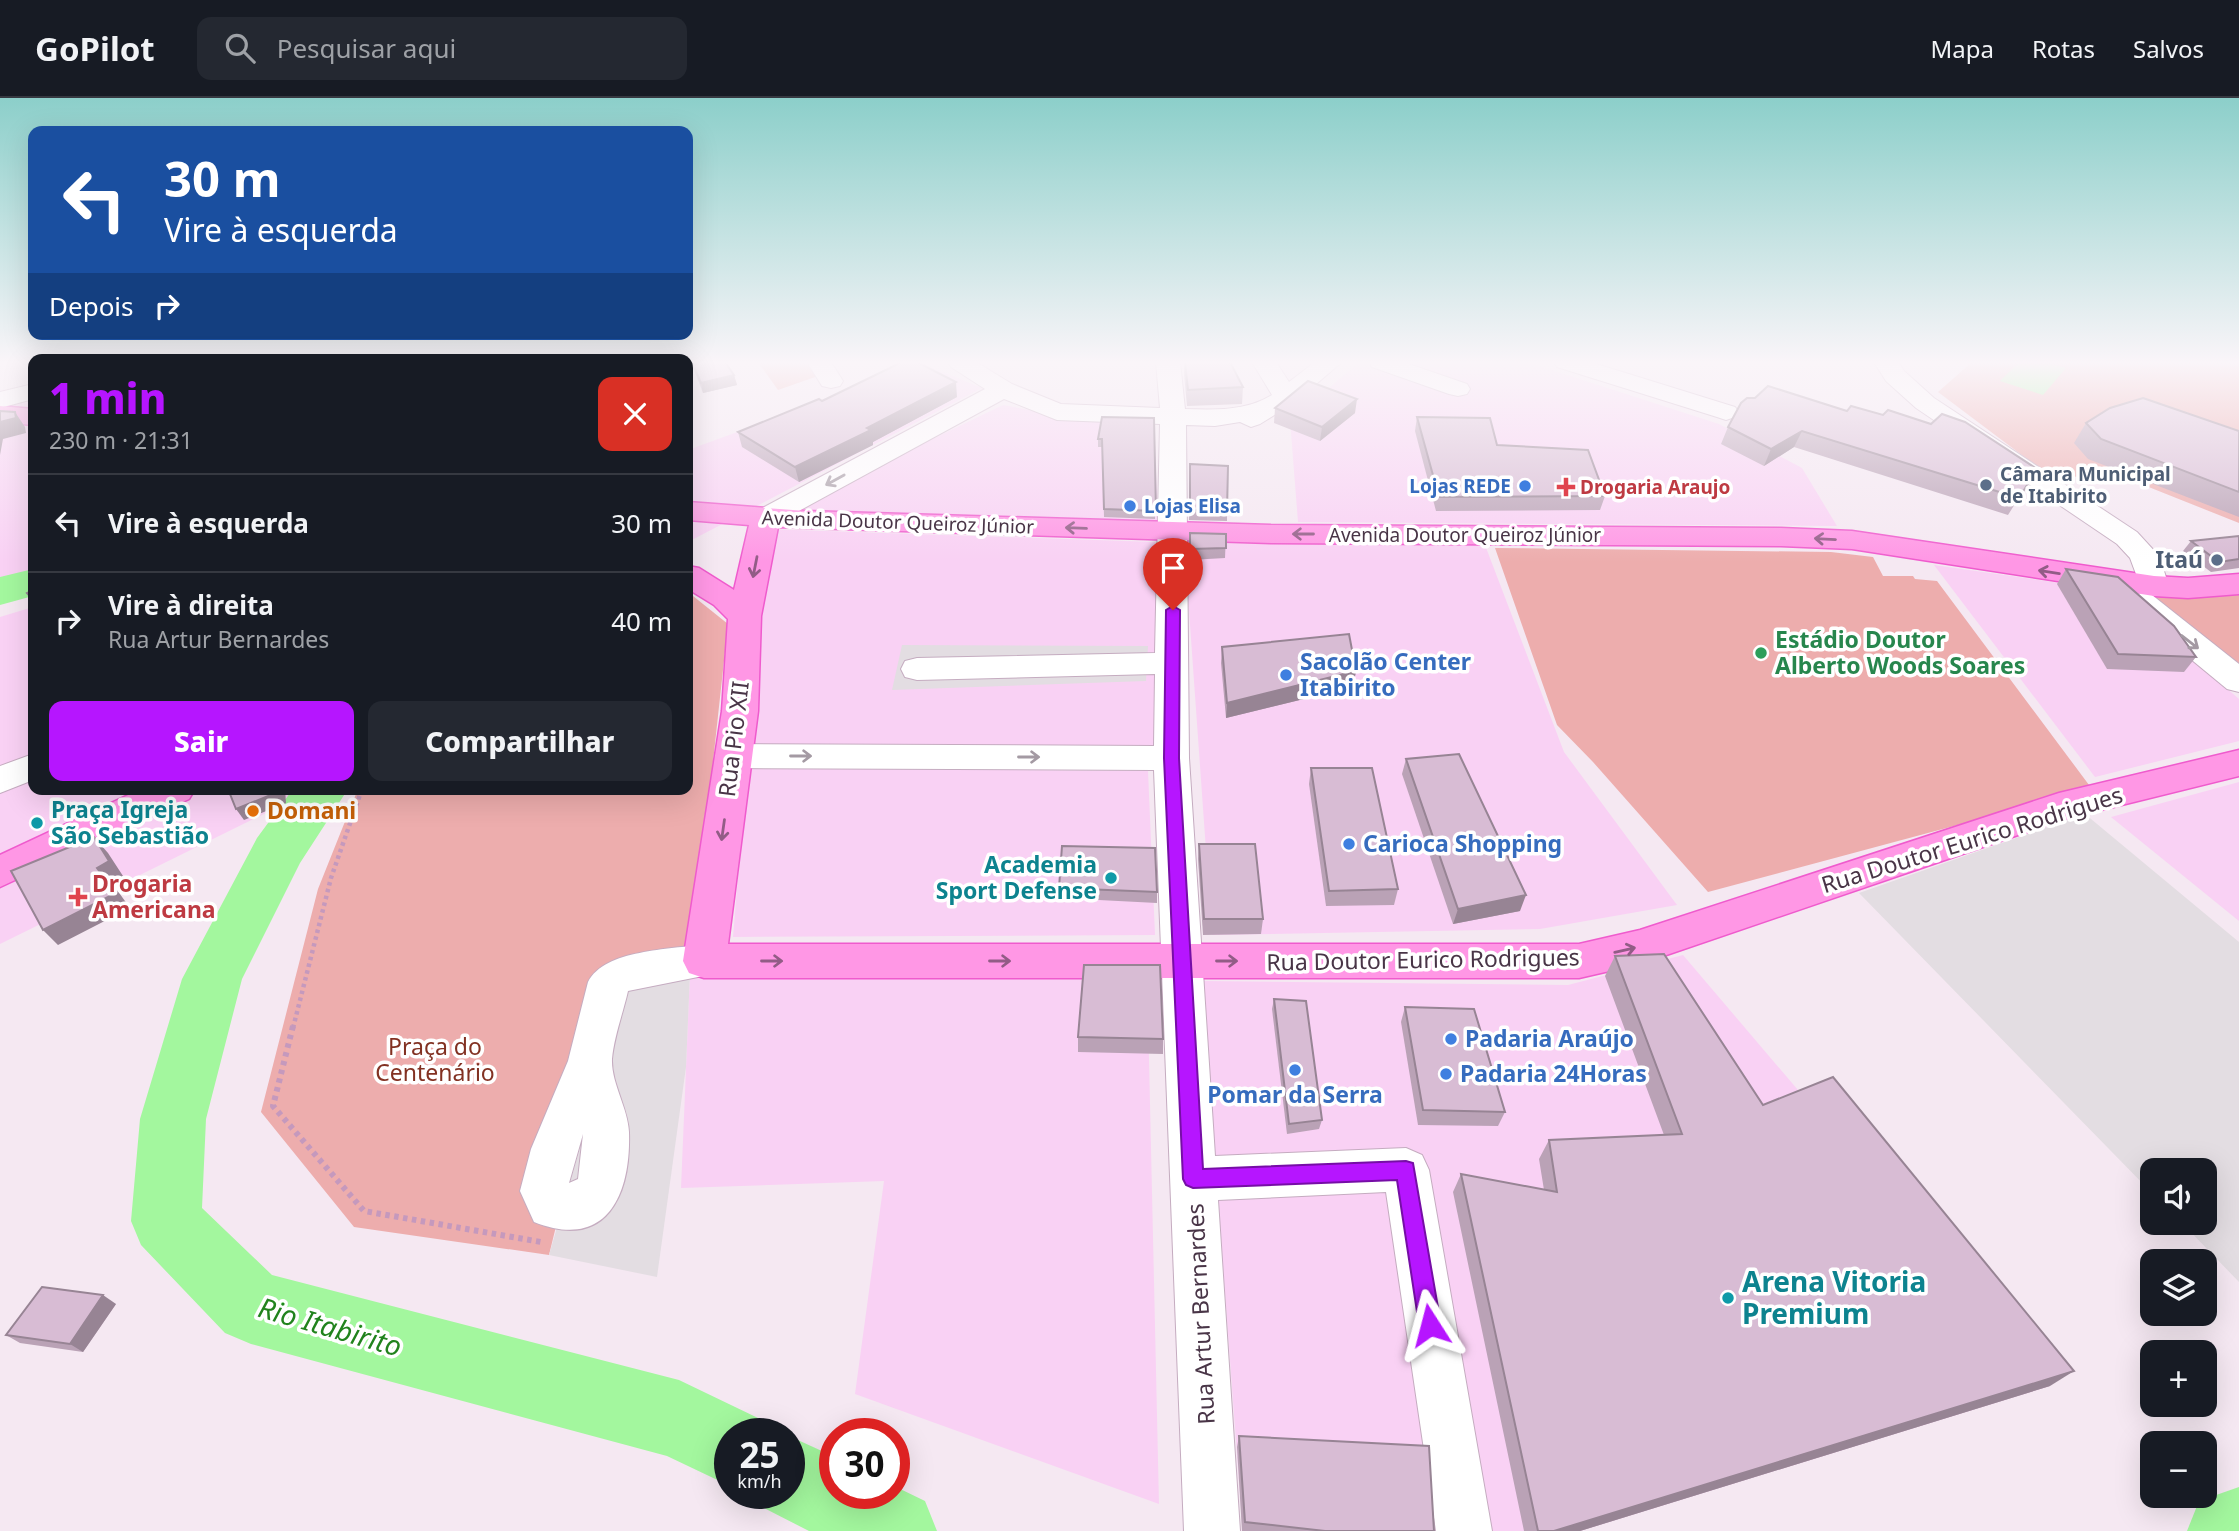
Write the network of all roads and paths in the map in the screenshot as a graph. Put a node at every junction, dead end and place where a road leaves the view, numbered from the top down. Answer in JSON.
{"nodes":[{"id":1,"x":929,"y":429,"type":"edge"},
{"id":2,"x":1172,"y":429,"type":"edge"},
{"id":3,"x":1228,"y":429,"type":"edge"},
{"id":4,"x":1964,"y":429,"type":"edge"},
{"id":5,"x":1171,"y":445,"type":"junction"},
{"id":6,"x":693,"y":511,"type":"edge"},
{"id":7,"x":765,"y":518,"type":"junction"},
{"id":8,"x":1173,"y":530,"type":"junction"},
{"id":9,"x":693,"y":578,"type":"edge"},
{"id":10,"x":2119,"y":582,"type":"junction"},
{"id":11,"x":2239,"y":584,"type":"edge"},
{"id":12,"x":2154,"y":586,"type":"junction"},
{"id":13,"x":745,"y":616,"type":"junction"},
{"id":14,"x":1173,"y":663,"type":"junction"},
{"id":15,"x":918,"y":669,"type":"dead end"},
{"id":16,"x":2239,"y":681,"type":"edge"},
{"id":17,"x":733,"y":756,"type":"junction"},
{"id":18,"x":1171,"y":758,"type":"junction"},
{"id":19,"x":2239,"y":763,"type":"edge"},
{"id":20,"x":28,"y":768,"type":"edge"},
{"id":21,"x":0,"y":780,"type":"edge"},
{"id":22,"x":163,"y":795,"type":"edge"},
{"id":23,"x":360,"y":795,"type":"edge"},
{"id":24,"x":0,"y":872,"type":"edge"},
{"id":25,"x":704,"y":961,"type":"junction"},
{"id":26,"x":1184,"y":961,"type":"junction"},
{"id":27,"x":590,"y":1061,"type":"dead end"},
{"id":28,"x":1193,"y":1179,"type":"junction"},
{"id":29,"x":541,"y":1242,"type":"dead end"},
{"id":30,"x":1212,"y":1515,"type":"edge"},
{"id":31,"x":1464,"y":1531,"type":"edge"}],
"edges":[{"from":1,"to":7,"type":"street","one_way":true},
{"from":2,"to":5,"type":"street","name":"Rua Artur Bernardes"},
{"from":3,"to":5,"type":"street"},
{"from":4,"to":12,"type":"street"},
{"from":5,"to":8,"type":"street","name":"Rua Artur Bernardes"},
{"from":6,"to":7,"type":"main road","name":"Avenida Doutor Queiroz Júnior"},
{"from":8,"to":7,"type":"main road","name":"Avenida Doutor Queiroz Júnior","one_way":true},
{"from":7,"to":13,"type":"main road","name":"Rua Pio XII","one_way":true},
{"from":10,"to":8,"type":"main road","name":"Avenida Doutor Queiroz Júnior","one_way":true},
{"from":8,"to":14,"type":"street","name":"Rua Artur Bernardes"},
{"from":9,"to":13,"type":"main road"},
{"from":10,"to":12,"type":"main road","name":"Avenida Doutor Queiroz Júnior"},
{"from":10,"to":16,"type":"street","one_way":true},
{"from":11,"to":12,"type":"main road","name":"Avenida Doutor Queiroz Júnior"},
{"from":13,"to":17,"type":"main road","name":"Rua Pio XII"},
{"from":14,"to":15,"type":"street"},
{"from":14,"to":18,"type":"street","name":"Rua Artur Bernardes"},
{"from":17,"to":18,"type":"street","one_way":true},
{"from":17,"to":25,"type":"main road","name":"Rua Pio XII","one_way":true},
{"from":18,"to":26,"type":"street","name":"Rua Artur Bernardes"},
{"from":26,"to":19,"type":"main road","name":"Rua Doutor Eurico Rodrigues","one_way":true},
{"from":20,"to":21,"type":"street"},
{"from":22,"to":24,"type":"main road"},
{"from":23,"to":29,"type":"path"},
{"from":25,"to":26,"type":"main road","name":"Rua Doutor Eurico Rodrigues","one_way":true},
{"from":25,"to":27,"type":"street"},
{"from":26,"to":28,"type":"street","name":"Rua Artur Bernardes"},
{"from":28,"to":30,"type":"street","name":"Rua Artur Bernardes"},
{"from":28,"to":31,"type":"street"}]}
